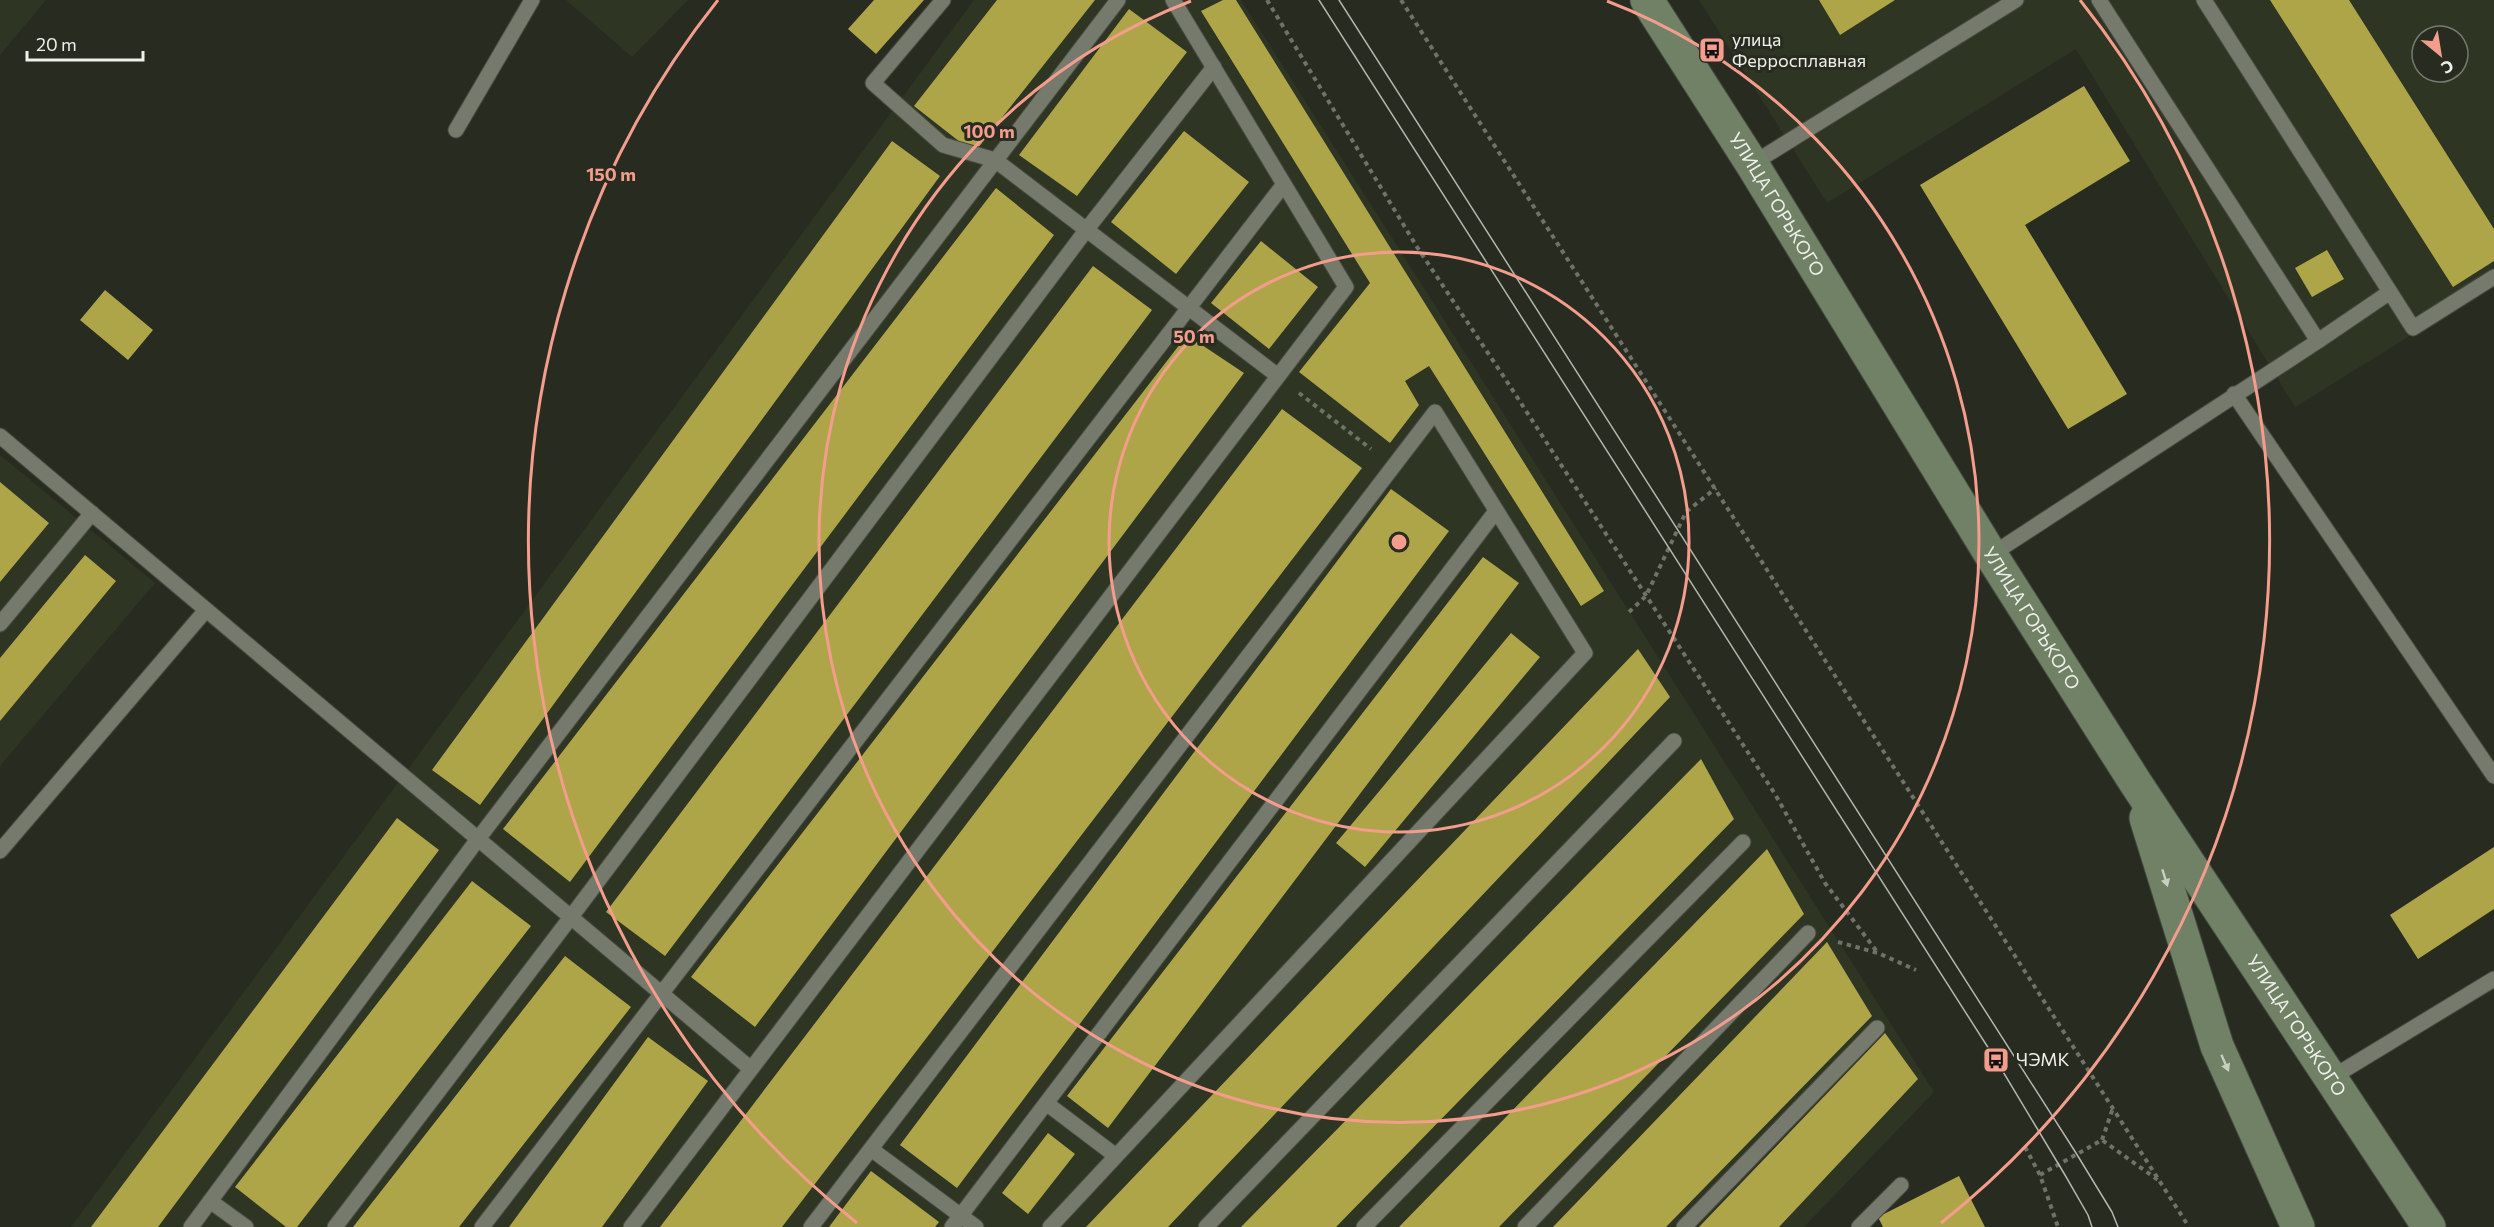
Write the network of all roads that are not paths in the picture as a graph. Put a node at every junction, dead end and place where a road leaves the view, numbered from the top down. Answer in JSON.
{"nodes":[{"id":1,"x":532,"y":0,"type":"edge"},
{"id":2,"x":943,"y":0,"type":"edge"},
{"id":3,"x":1118,"y":0,"type":"edge"},
{"id":4,"x":1173,"y":0,"type":"edge"},
{"id":5,"x":1647,"y":0,"type":"edge"},
{"id":6,"x":2016,"y":0,"type":"edge"},
{"id":7,"x":2099,"y":0,"type":"edge"},
{"id":8,"x":2204,"y":0,"type":"edge"},
{"id":9,"x":1214,"y":67,"type":"junction"},
{"id":10,"x":456,"y":130,"type":"dead end"},
{"id":11,"x":995,"y":160,"type":"junction"},
{"id":12,"x":1752,"y":164,"type":"junction"},
{"id":13,"x":1284,"y":184,"type":"junction"},
{"id":14,"x":1087,"y":229,"type":"junction"},
{"id":15,"x":2494,"y":277,"type":"edge"},
{"id":16,"x":2390,"y":292,"type":"junction"},
{"id":17,"x":1189,"y":306,"type":"junction"},
{"id":18,"x":2318,"y":341,"type":"junction"},
{"id":19,"x":1278,"y":376,"type":"junction"},
{"id":20,"x":2234,"y":394,"type":"junction"},
{"id":21,"x":1,"y":437,"type":"edge"},
{"id":22,"x":1496,"y":511,"type":"junction"},
{"id":23,"x":92,"y":513,"type":"junction"},
{"id":24,"x":1991,"y":555,"type":"junction"},
{"id":25,"x":206,"y":610,"type":"junction"},
{"id":26,"x":0,"y":624,"type":"edge"},
{"id":27,"x":1674,"y":741,"type":"dead end"},
{"id":28,"x":2494,"y":776,"type":"edge"},
{"id":29,"x":2135,"y":782,"type":"junction"},
{"id":30,"x":478,"y":839,"type":"junction"},
{"id":31,"x":1743,"y":842,"type":"dead end"},
{"id":32,"x":0,"y":851,"type":"edge"},
{"id":33,"x":571,"y":917,"type":"junction"},
{"id":34,"x":1808,"y":933,"type":"dead end"},
{"id":35,"x":2494,"y":979,"type":"edge"},
{"id":36,"x":660,"y":993,"type":"junction"},
{"id":37,"x":1877,"y":1028,"type":"dead end"},
{"id":38,"x":751,"y":1069,"type":"junction"},
{"id":39,"x":2331,"y":1078,"type":"junction"},
{"id":40,"x":1046,"y":1103,"type":"junction"},
{"id":41,"x":871,"y":1149,"type":"junction"},
{"id":42,"x":1116,"y":1156,"type":"junction"},
{"id":43,"x":1901,"y":1185,"type":"dead end"},
{"id":44,"x":210,"y":1201,"type":"junction"},
{"id":45,"x":957,"y":1221,"type":"edge"},
{"id":46,"x":191,"y":1227,"type":"edge"},
{"id":47,"x":246,"y":1227,"type":"edge"},
{"id":48,"x":335,"y":1227,"type":"edge"},
{"id":49,"x":482,"y":1227,"type":"edge"},
{"id":50,"x":631,"y":1227,"type":"edge"},
{"id":51,"x":811,"y":1227,"type":"edge"},
{"id":52,"x":976,"y":1227,"type":"edge"},
{"id":53,"x":1050,"y":1227,"type":"edge"},
{"id":54,"x":1206,"y":1227,"type":"edge"},
{"id":55,"x":1364,"y":1227,"type":"edge"},
{"id":56,"x":1525,"y":1227,"type":"edge"},
{"id":57,"x":1684,"y":1227,"type":"edge"},
{"id":58,"x":1859,"y":1227,"type":"edge"},
{"id":59,"x":2298,"y":1227,"type":"edge"},
{"id":60,"x":2429,"y":1227,"type":"edge"}],
"edges":[{"from":1,"to":10,"type":"lane"},
{"from":2,"to":11,"type":"lane"},
{"from":3,"to":11,"type":"lane"},
{"from":4,"to":9,"type":"lane"},
{"from":5,"to":12,"type":"street","name":"УЛИЦА ГОРЬКОГО"},
{"from":6,"to":12,"type":"lane"},
{"from":7,"to":18,"type":"lane"},
{"from":8,"to":16,"type":"lane"},
{"from":9,"to":13,"type":"lane"},
{"from":9,"to":14,"type":"lane"},
{"from":11,"to":14,"type":"lane"},
{"from":11,"to":30,"type":"lane"},
{"from":12,"to":24,"type":"street","name":"УЛИЦА ГОРЬКОГО"},
{"from":13,"to":17,"type":"lane"},
{"from":13,"to":19,"type":"lane"},
{"from":14,"to":17,"type":"lane"},
{"from":14,"to":33,"type":"lane"},
{"from":15,"to":16,"type":"lane"},
{"from":16,"to":18,"type":"lane"},
{"from":17,"to":19,"type":"lane"},
{"from":17,"to":36,"type":"lane"},
{"from":18,"to":20,"type":"lane"},
{"from":19,"to":38,"type":"lane"},
{"from":20,"to":24,"type":"lane"},
{"from":20,"to":28,"type":"lane"},
{"from":21,"to":23,"type":"lane"},
{"from":22,"to":40,"type":"lane"},
{"from":22,"to":41,"type":"lane"},
{"from":22,"to":42,"type":"lane"},
{"from":23,"to":25,"type":"lane"},
{"from":23,"to":26,"type":"lane"},
{"from":24,"to":29,"type":"street","name":"УЛИЦА ГОРЬКОГО"},
{"from":25,"to":30,"type":"lane"},
{"from":25,"to":32,"type":"lane"},
{"from":27,"to":54,"type":"lane"},
{"from":29,"to":39,"type":"street","name":"УЛИЦА ГОРЬКОГО"},
{"from":29,"to":59,"type":"street","one_way":true},
{"from":30,"to":33,"type":"lane"},
{"from":30,"to":44,"type":"lane"},
{"from":31,"to":55,"type":"lane"},
{"from":33,"to":36,"type":"lane"},
{"from":33,"to":48,"type":"lane"},
{"from":34,"to":56,"type":"lane"},
{"from":35,"to":39,"type":"lane"},
{"from":36,"to":38,"type":"lane"},
{"from":36,"to":49,"type":"lane"},
{"from":37,"to":57,"type":"lane"},
{"from":38,"to":50,"type":"lane"},
{"from":39,"to":60,"type":"street","name":"УЛИЦА ГОРЬКОГО"},
{"from":40,"to":42,"type":"lane"},
{"from":40,"to":45,"type":"lane"},
{"from":41,"to":45,"type":"lane"},
{"from":41,"to":51,"type":"lane"},
{"from":42,"to":53,"type":"lane"},
{"from":43,"to":58,"type":"lane"},
{"from":44,"to":46,"type":"lane"},
{"from":44,"to":47,"type":"lane"},
{"from":45,"to":52,"type":"lane"}]}
